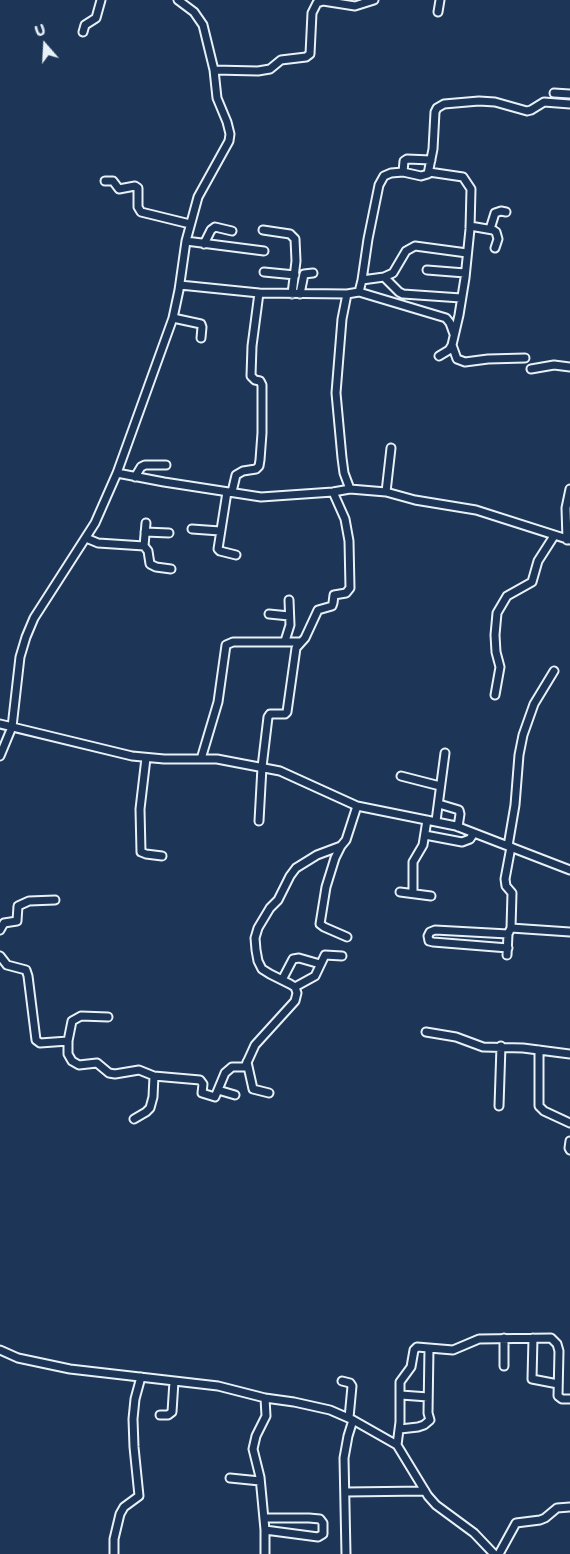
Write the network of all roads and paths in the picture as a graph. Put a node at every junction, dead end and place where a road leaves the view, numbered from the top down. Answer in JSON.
{"nodes":[{"id":1,"x":101,"y":0,"type":"edge"},
{"id":2,"x":178,"y":0,"type":"edge"},
{"id":3,"x":374,"y":0,"type":"edge"},
{"id":4,"x":440,"y":0,"type":"edge"},
{"id":5,"x":333,"y":1,"type":"edge"},
{"id":6,"x":438,"y":12,"type":"dead end"},
{"id":7,"x":83,"y":32,"type":"dead end"},
{"id":8,"x":214,"y":70,"type":"junction"},
{"id":9,"x":554,"y":93,"type":"dead end"},
{"id":10,"x":570,"y":94,"type":"edge"},
{"id":11,"x":570,"y":104,"type":"edge"},
{"id":12,"x":431,"y":160,"type":"junction"},
{"id":13,"x":403,"y":172,"type":"junction"},
{"id":14,"x":429,"y":172,"type":"junction"},
{"id":15,"x":105,"y":181,"type":"dead end"},
{"id":16,"x":506,"y":212,"type":"dead end"},
{"id":17,"x":190,"y":224,"type":"junction"},
{"id":18,"x":470,"y":226,"type":"junction"},
{"id":19,"x":263,"y":230,"type":"dead end"},
{"id":20,"x":490,"y":230,"type":"junction"},
{"id":21,"x":232,"y":231,"type":"dead end"},
{"id":22,"x":186,"y":241,"type":"junction"},
{"id":23,"x":204,"y":244,"type":"junction"},
{"id":24,"x":495,"y":248,"type":"dead end"},
{"id":25,"x":264,"y":251,"type":"dead end"},
{"id":26,"x":467,"y":253,"type":"junction"},
{"id":27,"x":427,"y":270,"type":"dead end"},
{"id":28,"x":264,"y":272,"type":"dead end"},
{"id":29,"x":313,"y":273,"type":"dead end"},
{"id":30,"x":464,"y":273,"type":"junction"},
{"id":31,"x":295,"y":274,"type":"junction"},
{"id":32,"x":384,"y":278,"type":"junction"},
{"id":33,"x":362,"y":280,"type":"junction"},
{"id":34,"x":180,"y":285,"type":"junction"},
{"id":35,"x":359,"y":292,"type":"junction"},
{"id":36,"x":258,"y":293,"type":"junction"},
{"id":37,"x":292,"y":294,"type":"junction"},
{"id":38,"x":300,"y":294,"type":"junction"},
{"id":39,"x":346,"y":294,"type":"junction"},
{"id":40,"x":462,"y":298,"type":"junction"},
{"id":41,"x":172,"y":318,"type":"junction"},
{"id":42,"x":454,"y":334,"type":"junction"},
{"id":43,"x":200,"y":338,"type":"dead end"},
{"id":44,"x":452,"y":345,"type":"junction"},
{"id":45,"x":439,"y":356,"type":"dead end"},
{"id":46,"x":525,"y":358,"type":"dead end"},
{"id":47,"x":570,"y":367,"type":"edge"},
{"id":48,"x":531,"y":369,"type":"dead end"},
{"id":49,"x":391,"y":448,"type":"dead end"},
{"id":50,"x":166,"y":465,"type":"dead end"},
{"id":51,"x":117,"y":473,"type":"junction"},
{"id":52,"x":135,"y":477,"type":"junction"},
{"id":53,"x":350,"y":489,"type":"junction"},
{"id":54,"x":570,"y":489,"type":"edge"},
{"id":55,"x":229,"y":492,"type":"junction"},
{"id":56,"x":333,"y":492,"type":"junction"},
{"id":57,"x":386,"y":492,"type":"junction"},
{"id":58,"x":146,"y":523,"type":"dead end"},
{"id":59,"x":192,"y":529,"type":"dead end"},
{"id":60,"x":220,"y":531,"type":"junction"},
{"id":61,"x":145,"y":532,"type":"junction"},
{"id":62,"x":169,"y":533,"type":"dead end"},
{"id":63,"x":554,"y":536,"type":"junction"},
{"id":64,"x":86,"y":538,"type":"junction"},
{"id":65,"x":569,"y":540,"type":"edge"},
{"id":66,"x":144,"y":546,"type":"junction"},
{"id":67,"x":236,"y":554,"type":"dead end"},
{"id":68,"x":171,"y":569,"type":"dead end"},
{"id":69,"x":289,"y":600,"type":"dead end"},
{"id":70,"x":269,"y":614,"type":"dead end"},
{"id":71,"x":289,"y":616,"type":"junction"},
{"id":72,"x":285,"y":641,"type":"junction"},
{"id":73,"x":301,"y":642,"type":"junction"},
{"id":74,"x":554,"y":671,"type":"dead end"},
{"id":75,"x":495,"y":695,"type":"dead end"},
{"id":76,"x":0,"y":724,"type":"edge"},
{"id":77,"x":12,"y":727,"type":"junction"},
{"id":78,"x":445,"y":753,"type":"dead end"},
{"id":79,"x":0,"y":756,"type":"edge"},
{"id":80,"x":146,"y":758,"type":"junction"},
{"id":81,"x":201,"y":759,"type":"junction"},
{"id":82,"x":262,"y":767,"type":"junction"},
{"id":83,"x":401,"y":776,"type":"dead end"},
{"id":84,"x":440,"y":786,"type":"junction"},
{"id":85,"x":440,"y":804,"type":"junction"},
{"id":86,"x":357,"y":806,"type":"junction"},
{"id":87,"x":427,"y":820,"type":"junction"},
{"id":88,"x":259,"y":821,"type":"dead end"},
{"id":89,"x":436,"y":822,"type":"junction"},
{"id":90,"x":458,"y":827,"type":"junction"},
{"id":91,"x":474,"y":833,"type":"junction"},
{"id":92,"x":425,"y":835,"type":"junction"},
{"id":93,"x":341,"y":846,"type":"junction"},
{"id":94,"x":510,"y":846,"type":"junction"},
{"id":95,"x":162,"y":856,"type":"dead end"},
{"id":96,"x":570,"y":870,"type":"edge"},
{"id":97,"x":400,"y":892,"type":"dead end"},
{"id":98,"x":413,"y":894,"type":"junction"},
{"id":99,"x":431,"y":896,"type":"dead end"},
{"id":100,"x":55,"y":900,"type":"dead end"},
{"id":101,"x":0,"y":930,"type":"edge"},
{"id":102,"x":510,"y":931,"type":"junction"},
{"id":103,"x":570,"y":932,"type":"edge"},
{"id":104,"x":347,"y":937,"type":"dead end"},
{"id":105,"x":0,"y":956,"type":"edge"},
{"id":106,"x":342,"y":956,"type":"dead end"},
{"id":107,"x":320,"y":964,"type":"junction"},
{"id":108,"x":282,"y":980,"type":"junction"},
{"id":109,"x":295,"y":987,"type":"junction"},
{"id":110,"x":108,"y":1017,"type":"dead end"},
{"id":111,"x":426,"y":1032,"type":"dead end"},
{"id":112,"x":68,"y":1041,"type":"junction"},
{"id":113,"x":501,"y":1046,"type":"junction"},
{"id":114,"x":539,"y":1050,"type":"junction"},
{"id":115,"x":570,"y":1054,"type":"edge"},
{"id":116,"x":247,"y":1062,"type":"junction"},
{"id":117,"x":154,"y":1076,"type":"junction"},
{"id":118,"x":218,"y":1090,"type":"junction"},
{"id":119,"x":269,"y":1093,"type":"dead end"},
{"id":120,"x":235,"y":1094,"type":"dead end"},
{"id":121,"x":499,"y":1106,"type":"dead end"},
{"id":122,"x":134,"y":1119,"type":"dead end"},
{"id":123,"x":570,"y":1123,"type":"edge"},
{"id":124,"x":570,"y":1141,"type":"edge"},
{"id":125,"x":570,"y":1150,"type":"edge"},
{"id":126,"x":504,"y":1338,"type":"junction"},
{"id":127,"x":533,"y":1338,"type":"junction"},
{"id":128,"x":428,"y":1348,"type":"junction"},
{"id":129,"x":0,"y":1350,"type":"edge"},
{"id":130,"x":504,"y":1366,"type":"dead end"},
{"id":131,"x":141,"y":1377,"type":"junction"},
{"id":132,"x":174,"y":1380,"type":"junction"},
{"id":133,"x":342,"y":1381,"type":"dead end"},
{"id":134,"x":558,"y":1384,"type":"junction"},
{"id":135,"x":401,"y":1395,"type":"junction"},
{"id":136,"x":428,"y":1397,"type":"junction"},
{"id":137,"x":265,"y":1398,"type":"junction"},
{"id":138,"x":570,"y":1399,"type":"edge"},
{"id":139,"x":160,"y":1415,"type":"dead end"},
{"id":140,"x":351,"y":1419,"type":"junction"},
{"id":141,"x":400,"y":1429,"type":"junction"},
{"id":142,"x":397,"y":1445,"type":"junction"},
{"id":143,"x":230,"y":1478,"type":"dead end"},
{"id":144,"x":260,"y":1481,"type":"junction"},
{"id":145,"x":346,"y":1492,"type":"junction"},
{"id":146,"x":425,"y":1492,"type":"junction"},
{"id":147,"x":570,"y":1507,"type":"edge"},
{"id":148,"x":264,"y":1518,"type":"junction"},
{"id":149,"x":265,"y":1530,"type":"junction"},
{"id":150,"x":114,"y":1554,"type":"edge"},
{"id":151,"x":265,"y":1554,"type":"edge"},
{"id":152,"x":346,"y":1554,"type":"edge"},
{"id":153,"x":494,"y":1554,"type":"edge"},
{"id":154,"x":500,"y":1554,"type":"edge"}],
"edges":[{"from":1,"to":7,"type":"street"},
{"from":2,"to":8,"type":"street"},
{"from":3,"to":5,"type":"street"},
{"from":4,"to":6,"type":"street"},
{"from":5,"to":8,"type":"street"},
{"from":8,"to":17,"type":"street"},
{"from":9,"to":10,"type":"street"},
{"from":11,"to":12,"type":"street"},
{"from":12,"to":13,"type":"street"},
{"from":12,"to":14,"type":"street"},
{"from":13,"to":14,"type":"street"},
{"from":13,"to":33,"type":"street"},
{"from":14,"to":18,"type":"street"},
{"from":15,"to":17,"type":"street"},
{"from":16,"to":20,"type":"street"},
{"from":17,"to":22,"type":"street"},
{"from":18,"to":20,"type":"street"},
{"from":18,"to":26,"type":"street"},
{"from":19,"to":31,"type":"street"},
{"from":20,"to":24,"type":"street"},
{"from":21,"to":23,"type":"street"},
{"from":22,"to":23,"type":"street"},
{"from":22,"to":34,"type":"street"},
{"from":23,"to":25,"type":"street"},
{"from":26,"to":30,"type":"street"},
{"from":26,"to":32,"type":"street"},
{"from":27,"to":30,"type":"street"},
{"from":28,"to":31,"type":"street"},
{"from":29,"to":38,"type":"street"},
{"from":30,"to":40,"type":"street"},
{"from":31,"to":37,"type":"street"},
{"from":32,"to":33,"type":"street"},
{"from":32,"to":40,"type":"street"},
{"from":33,"to":35,"type":"street"},
{"from":34,"to":36,"type":"street"},
{"from":34,"to":41,"type":"street"},
{"from":35,"to":39,"type":"street"},
{"from":35,"to":42,"type":"street"},
{"from":36,"to":37,"type":"street"},
{"from":36,"to":55,"type":"street"},
{"from":37,"to":38,"type":"street"},
{"from":38,"to":39,"type":"street"},
{"from":39,"to":53,"type":"street"},
{"from":40,"to":42,"type":"street"},
{"from":41,"to":43,"type":"street"},
{"from":41,"to":51,"type":"street"},
{"from":42,"to":44,"type":"street"},
{"from":44,"to":45,"type":"street"},
{"from":44,"to":46,"type":"street"},
{"from":47,"to":48,"type":"street"},
{"from":49,"to":57,"type":"street"},
{"from":50,"to":52,"type":"street"},
{"from":51,"to":52,"type":"street"},
{"from":51,"to":64,"type":"street"},
{"from":52,"to":55,"type":"street"},
{"from":53,"to":56,"type":"street"},
{"from":53,"to":57,"type":"street"},
{"from":54,"to":65,"type":"street"},
{"from":55,"to":56,"type":"street"},
{"from":55,"to":60,"type":"street"},
{"from":56,"to":73,"type":"street"},
{"from":57,"to":63,"type":"street"},
{"from":58,"to":61,"type":"street"},
{"from":59,"to":60,"type":"street"},
{"from":60,"to":67,"type":"street"},
{"from":61,"to":62,"type":"street"},
{"from":61,"to":66,"type":"street"},
{"from":63,"to":65,"type":"street"},
{"from":63,"to":75,"type":"street"},
{"from":64,"to":66,"type":"street"},
{"from":64,"to":77,"type":"street"},
{"from":66,"to":68,"type":"street"},
{"from":69,"to":71,"type":"street"},
{"from":70,"to":71,"type":"street"},
{"from":71,"to":72,"type":"street"},
{"from":72,"to":73,"type":"street"},
{"from":72,"to":81,"type":"street"},
{"from":73,"to":82,"type":"street"},
{"from":74,"to":94,"type":"street"},
{"from":76,"to":77,"type":"street"},
{"from":77,"to":79,"type":"street"},
{"from":77,"to":80,"type":"street"},
{"from":78,"to":84,"type":"street"},
{"from":80,"to":81,"type":"street"},
{"from":80,"to":95,"type":"street"},
{"from":81,"to":82,"type":"street"},
{"from":82,"to":86,"type":"street"},
{"from":82,"to":88,"type":"street"},
{"from":83,"to":84,"type":"street"},
{"from":84,"to":85,"type":"street"},
{"from":85,"to":89,"type":"street"},
{"from":85,"to":90,"type":"street"},
{"from":86,"to":87,"type":"street"},
{"from":86,"to":93,"type":"street"},
{"from":87,"to":89,"type":"street"},
{"from":87,"to":92,"type":"street"},
{"from":89,"to":90,"type":"street"},
{"from":90,"to":91,"type":"street"},
{"from":91,"to":92,"type":"street"},
{"from":91,"to":94,"type":"street"},
{"from":92,"to":98,"type":"street"},
{"from":93,"to":104,"type":"street"},
{"from":93,"to":108,"type":"street"},
{"from":94,"to":96,"type":"street"},
{"from":94,"to":102,"type":"street"},
{"from":97,"to":98,"type":"street"},
{"from":98,"to":99,"type":"street"},
{"from":100,"to":101,"type":"street"},
{"from":102,"to":102,"type":"street"},
{"from":102,"to":103,"type":"street"},
{"from":105,"to":112,"type":"street"},
{"from":106,"to":107,"type":"street"},
{"from":107,"to":108,"type":"street"},
{"from":107,"to":109,"type":"street"},
{"from":108,"to":109,"type":"street"},
{"from":109,"to":116,"type":"street"},
{"from":110,"to":112,"type":"street"},
{"from":111,"to":113,"type":"street"},
{"from":112,"to":117,"type":"street"},
{"from":113,"to":114,"type":"street"},
{"from":113,"to":121,"type":"street"},
{"from":114,"to":115,"type":"street"},
{"from":114,"to":123,"type":"street"},
{"from":116,"to":118,"type":"street"},
{"from":116,"to":119,"type":"street"},
{"from":117,"to":118,"type":"street"},
{"from":117,"to":122,"type":"street"},
{"from":118,"to":120,"type":"street"},
{"from":124,"to":125,"type":"street"},
{"from":126,"to":127,"type":"street"},
{"from":126,"to":128,"type":"street"},
{"from":126,"to":130,"type":"street"},
{"from":127,"to":134,"type":"street"},
{"from":127,"to":134,"type":"street"},
{"from":128,"to":135,"type":"street"},
{"from":128,"to":136,"type":"street"},
{"from":129,"to":131,"type":"street"},
{"from":131,"to":132,"type":"street"},
{"from":131,"to":150,"type":"street"},
{"from":132,"to":137,"type":"street"},
{"from":132,"to":139,"type":"street"},
{"from":133,"to":140,"type":"street"},
{"from":134,"to":138,"type":"street"},
{"from":135,"to":136,"type":"street"},
{"from":135,"to":141,"type":"street"},
{"from":136,"to":141,"type":"street"},
{"from":137,"to":140,"type":"street"},
{"from":137,"to":144,"type":"street"},
{"from":140,"to":142,"type":"street"},
{"from":140,"to":145,"type":"street"},
{"from":141,"to":142,"type":"street"},
{"from":142,"to":146,"type":"street"},
{"from":143,"to":144,"type":"street"},
{"from":144,"to":148,"type":"street"},
{"from":145,"to":146,"type":"street"},
{"from":145,"to":152,"type":"street"},
{"from":146,"to":153,"type":"street"},
{"from":147,"to":154,"type":"street"},
{"from":148,"to":149,"type":"street"},
{"from":148,"to":149,"type":"street"},
{"from":149,"to":151,"type":"street"}]}
